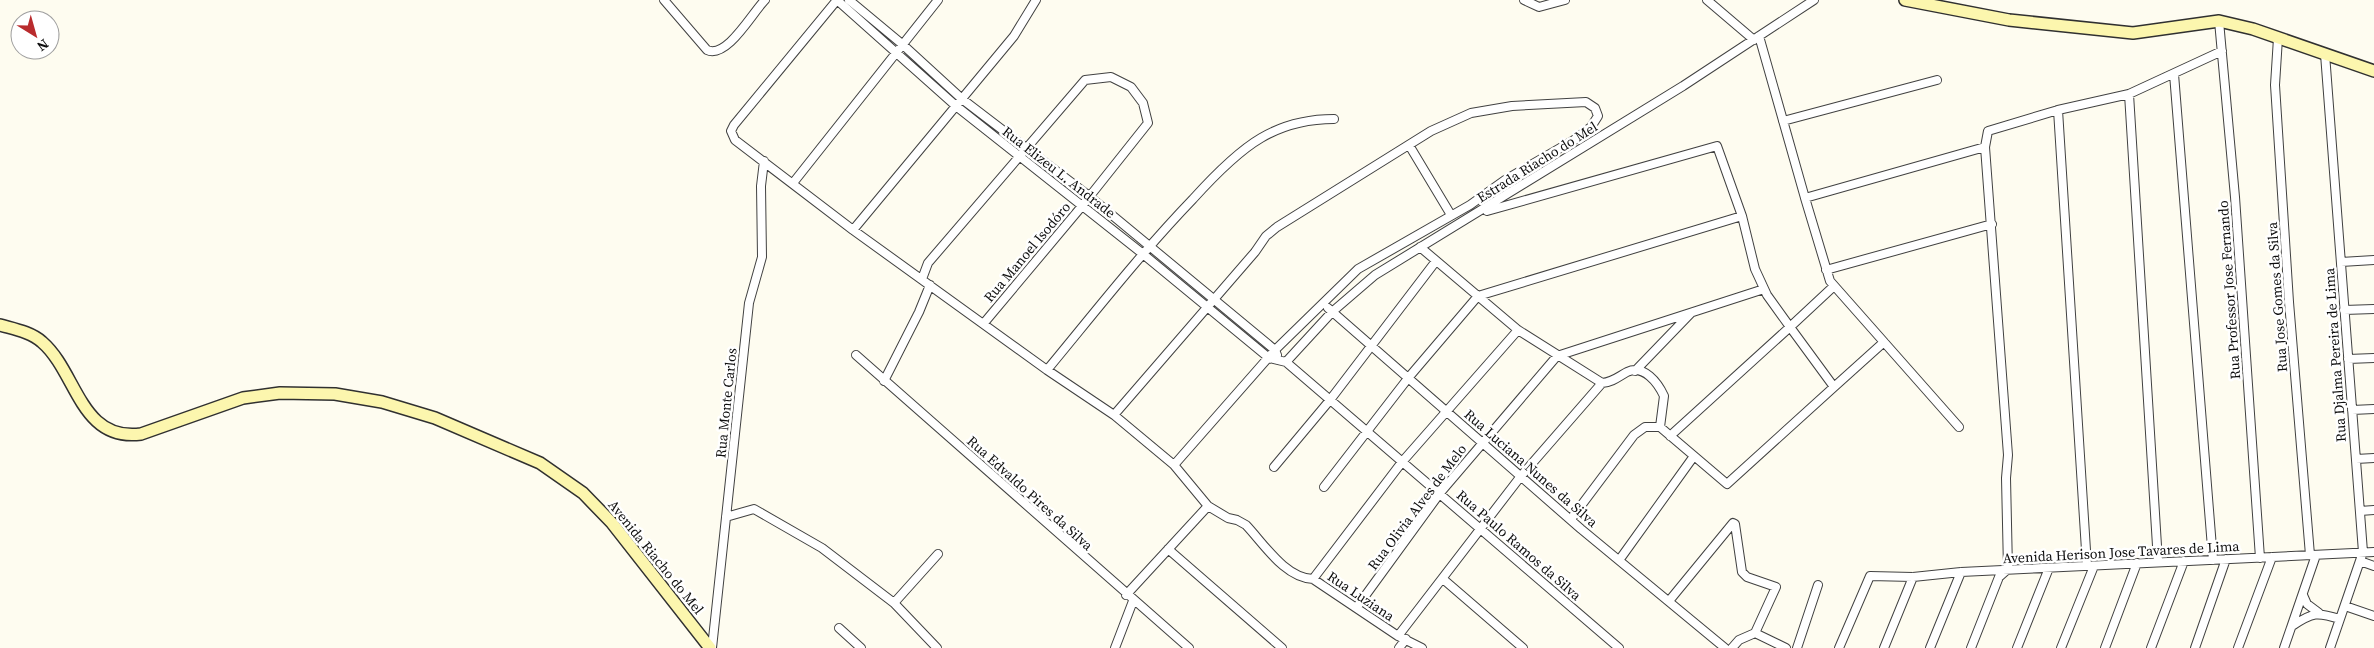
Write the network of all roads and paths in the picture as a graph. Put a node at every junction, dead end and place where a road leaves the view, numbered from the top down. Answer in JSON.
{"nodes":[{"id":1,"x":664,"y":0,"type":"edge"},
{"id":2,"x":765,"y":0,"type":"edge"},
{"id":3,"x":837,"y":0,"type":"edge"},
{"id":4,"x":849,"y":0,"type":"edge"},
{"id":5,"x":938,"y":0,"type":"edge"},
{"id":6,"x":1036,"y":0,"type":"edge"},
{"id":7,"x":1524,"y":0,"type":"edge"},
{"id":8,"x":1565,"y":0,"type":"edge"},
{"id":9,"x":1706,"y":0,"type":"edge"},
{"id":10,"x":1814,"y":0,"type":"edge"},
{"id":11,"x":1905,"y":0,"type":"edge"},
{"id":12,"x":2219,"y":21,"type":"junction"},
{"id":13,"x":1756,"y":38,"type":"junction"},
{"id":14,"x":2278,"y":38,"type":"junction"},
{"id":15,"x":902,"y":44,"type":"junction"},
{"id":16,"x":2222,"y":50,"type":"junction"},
{"id":17,"x":896,"y":51,"type":"junction"},
{"id":18,"x":2325,"y":54,"type":"junction"},
{"id":19,"x":2374,"y":71,"type":"edge"},
{"id":20,"x":2174,"y":74,"type":"junction"},
{"id":21,"x":1937,"y":80,"type":"dead end"},
{"id":22,"x":2130,"y":94,"type":"junction"},
{"id":23,"x":962,"y":99,"type":"junction"},
{"id":24,"x":956,"y":106,"type":"junction"},
{"id":25,"x":2058,"y":110,"type":"junction"},
{"id":26,"x":1334,"y":118,"type":"dead end"},
{"id":27,"x":1783,"y":121,"type":"junction"},
{"id":28,"x":1409,"y":145,"type":"junction"},
{"id":29,"x":1985,"y":147,"type":"junction"},
{"id":30,"x":1028,"y":149,"type":"junction"},
{"id":31,"x":1020,"y":158,"type":"junction"},
{"id":32,"x":764,"y":161,"type":"junction"},
{"id":33,"x":793,"y":183,"type":"junction"},
{"id":34,"x":1089,"y":196,"type":"junction"},
{"id":35,"x":1805,"y":198,"type":"junction"},
{"id":36,"x":1082,"y":206,"type":"junction"},
{"id":37,"x":1475,"y":215,"type":"junction"},
{"id":38,"x":1451,"y":216,"type":"junction"},
{"id":39,"x":1742,"y":216,"type":"junction"},
{"id":40,"x":1992,"y":224,"type":"junction"},
{"id":41,"x":853,"y":230,"type":"junction"},
{"id":42,"x":1150,"y":246,"type":"junction"},
{"id":43,"x":1420,"y":248,"type":"junction"},
{"id":44,"x":1143,"y":254,"type":"junction"},
{"id":45,"x":2374,"y":260,"type":"edge"},
{"id":46,"x":1436,"y":261,"type":"junction"},
{"id":47,"x":2341,"y":262,"type":"junction"},
{"id":48,"x":1826,"y":270,"type":"junction"},
{"id":49,"x":922,"y":279,"type":"junction"},
{"id":50,"x":930,"y":285,"type":"junction"},
{"id":51,"x":1834,"y":286,"type":"junction"},
{"id":52,"x":1764,"y":289,"type":"junction"},
{"id":53,"x":1478,"y":296,"type":"junction"},
{"id":54,"x":1214,"y":299,"type":"junction"},
{"id":55,"x":1323,"y":304,"type":"junction"},
{"id":56,"x":1206,"y":307,"type":"junction"},
{"id":57,"x":2374,"y":309,"type":"edge"},
{"id":58,"x":2344,"y":310,"type":"junction"},
{"id":59,"x":1332,"y":312,"type":"junction"},
{"id":60,"x":1692,"y":312,"type":"junction"},
{"id":61,"x":984,"y":323,"type":"junction"},
{"id":62,"x":0,"y":325,"type":"edge"},
{"id":63,"x":1790,"y":327,"type":"junction"},
{"id":64,"x":1518,"y":330,"type":"junction"},
{"id":65,"x":1884,"y":342,"type":"junction"},
{"id":66,"x":1371,"y":345,"type":"junction"},
{"id":67,"x":1275,"y":350,"type":"junction"},
{"id":68,"x":856,"y":355,"type":"dead end"},
{"id":69,"x":1557,"y":356,"type":"junction"},
{"id":70,"x":1269,"y":358,"type":"junction"},
{"id":71,"x":2374,"y":358,"type":"edge"},
{"id":72,"x":2348,"y":359,"type":"junction"},
{"id":73,"x":1282,"y":360,"type":"junction"},
{"id":74,"x":1047,"y":370,"type":"junction"},
{"id":75,"x":1635,"y":370,"type":"junction"},
{"id":76,"x":1409,"y":377,"type":"junction"},
{"id":77,"x":884,"y":381,"type":"junction"},
{"id":78,"x":1602,"y":383,"type":"junction"},
{"id":79,"x":1834,"y":387,"type":"junction"},
{"id":80,"x":1330,"y":400,"type":"junction"},
{"id":81,"x":2374,"y":409,"type":"edge"},
{"id":82,"x":1446,"y":410,"type":"junction"},
{"id":83,"x":2352,"y":410,"type":"junction"},
{"id":84,"x":1114,"y":415,"type":"junction"},
{"id":85,"x":1660,"y":427,"type":"junction"},
{"id":86,"x":1959,"y":427,"type":"dead end"},
{"id":87,"x":1368,"y":430,"type":"junction"},
{"id":88,"x":1670,"y":436,"type":"junction"},
{"id":89,"x":1482,"y":443,"type":"junction"},
{"id":90,"x":1694,"y":456,"type":"junction"},
{"id":91,"x":2356,"y":458,"type":"junction"},
{"id":92,"x":2374,"y":458,"type":"edge"},
{"id":93,"x":1402,"y":462,"type":"junction"},
{"id":94,"x":1174,"y":465,"type":"junction"},
{"id":95,"x":1274,"y":467,"type":"dead end"},
{"id":96,"x":1521,"y":476,"type":"junction"},
{"id":97,"x":1324,"y":487,"type":"dead end"},
{"id":98,"x":1440,"y":494,"type":"junction"},
{"id":99,"x":1208,"y":506,"type":"junction"},
{"id":100,"x":2374,"y":510,"type":"edge"},
{"id":101,"x":2360,"y":511,"type":"junction"},
{"id":102,"x":726,"y":517,"type":"junction"},
{"id":103,"x":1571,"y":519,"type":"junction"},
{"id":104,"x":1480,"y":527,"type":"junction"},
{"id":105,"x":1168,"y":549,"type":"junction"},
{"id":106,"x":2363,"y":552,"type":"junction"},
{"id":107,"x":2374,"y":552,"type":"edge"},
{"id":108,"x":938,"y":554,"type":"dead end"},
{"id":109,"x":2313,"y":555,"type":"junction"},
{"id":110,"x":2272,"y":557,"type":"junction"},
{"id":111,"x":2260,"y":558,"type":"junction"},
{"id":112,"x":1620,"y":559,"type":"junction"},
{"id":113,"x":2226,"y":559,"type":"junction"},
{"id":114,"x":2213,"y":560,"type":"junction"},
{"id":115,"x":2184,"y":561,"type":"junction"},
{"id":116,"x":2360,"y":561,"type":"junction"},
{"id":117,"x":2158,"y":562,"type":"junction"},
{"id":118,"x":2137,"y":563,"type":"junction"},
{"id":119,"x":2091,"y":566,"type":"junction"},
{"id":120,"x":2374,"y":566,"type":"edge"},
{"id":121,"x":2049,"y":568,"type":"junction"},
{"id":122,"x":2008,"y":569,"type":"junction"},
{"id":123,"x":1960,"y":572,"type":"junction"},
{"id":124,"x":1913,"y":577,"type":"junction"},
{"id":125,"x":1313,"y":579,"type":"junction"},
{"id":126,"x":1443,"y":579,"type":"junction"},
{"id":127,"x":1818,"y":585,"type":"dead end"},
{"id":128,"x":1126,"y":594,"type":"junction"},
{"id":129,"x":2303,"y":595,"type":"junction"},
{"id":130,"x":1669,"y":600,"type":"junction"},
{"id":131,"x":1133,"y":601,"type":"junction"},
{"id":132,"x":894,"y":604,"type":"junction"},
{"id":133,"x":2345,"y":606,"type":"junction"},
{"id":134,"x":1357,"y":607,"type":"junction"},
{"id":135,"x":2319,"y":613,"type":"junction"},
{"id":136,"x":2374,"y":616,"type":"edge"},
{"id":137,"x":2340,"y":619,"type":"junction"},
{"id":138,"x":2292,"y":626,"type":"junction"},
{"id":139,"x":839,"y":628,"type":"dead end"},
{"id":140,"x":1756,"y":633,"type":"junction"},
{"id":141,"x":1402,"y":637,"type":"junction"},
{"id":142,"x":711,"y":648,"type":"edge"},
{"id":143,"x":861,"y":648,"type":"edge"},
{"id":144,"x":937,"y":648,"type":"edge"},
{"id":145,"x":1115,"y":648,"type":"edge"},
{"id":146,"x":1189,"y":648,"type":"edge"},
{"id":147,"x":1282,"y":648,"type":"edge"},
{"id":148,"x":1399,"y":648,"type":"edge"},
{"id":149,"x":1422,"y":648,"type":"edge"},
{"id":150,"x":1523,"y":648,"type":"edge"},
{"id":151,"x":1619,"y":648,"type":"edge"},
{"id":152,"x":1725,"y":648,"type":"edge"},
{"id":153,"x":1732,"y":648,"type":"edge"},
{"id":154,"x":1786,"y":648,"type":"edge"},
{"id":155,"x":1797,"y":648,"type":"edge"},
{"id":156,"x":1839,"y":648,"type":"edge"},
{"id":157,"x":1884,"y":648,"type":"edge"},
{"id":158,"x":1930,"y":648,"type":"edge"},
{"id":159,"x":1971,"y":648,"type":"edge"},
{"id":160,"x":2017,"y":648,"type":"edge"},
{"id":161,"x":2061,"y":648,"type":"edge"},
{"id":162,"x":2105,"y":648,"type":"edge"},
{"id":163,"x":2152,"y":648,"type":"edge"},
{"id":164,"x":2194,"y":648,"type":"edge"},
{"id":165,"x":2238,"y":648,"type":"edge"},
{"id":166,"x":2284,"y":648,"type":"edge"},
{"id":167,"x":2330,"y":648,"type":"edge"}],
"edges":[{"from":1,"to":2,"type":"street"},
{"from":3,"to":17,"type":"street","name":"Rua Elizeu L. Andrade"},
{"from":3,"to":32,"type":"street"},
{"from":4,"to":15,"type":"street","name":"Rua Elizeu L. Andrade"},
{"from":5,"to":15,"type":"street"},
{"from":6,"to":23,"type":"street"},
{"from":7,"to":8,"type":"street"},
{"from":9,"to":13,"type":"street"},
{"from":10,"to":13,"type":"street","name":"Estrada Riacho do Mel"},
{"from":11,"to":12,"type":"street"},
{"from":12,"to":14,"type":"street"},
{"from":12,"to":16,"type":"street","name":"Rua Professor Jose Fernando"},
{"from":13,"to":27,"type":"street"},
{"from":13,"to":37,"type":"street","name":"Estrada Riacho do Mel"},
{"from":14,"to":18,"type":"street"},
{"from":14,"to":109,"type":"street","name":"Rua Jose Gomes da Silva"},
{"from":15,"to":17,"type":"street"},
{"from":15,"to":23,"type":"street","name":"Rua Elizeu L. Andrade"},
{"from":16,"to":20,"type":"street"},
{"from":16,"to":111,"type":"street","name":"Rua Professor Jose Fernando"},
{"from":17,"to":24,"type":"street","name":"Rua Elizeu L. Andrade"},
{"from":17,"to":33,"type":"street"},
{"from":18,"to":19,"type":"street"},
{"from":18,"to":47,"type":"street","name":"Rua Djalma Pereira de Lima"},
{"from":20,"to":22,"type":"street"},
{"from":20,"to":114,"type":"street"},
{"from":21,"to":27,"type":"street"},
{"from":22,"to":25,"type":"street"},
{"from":22,"to":117,"type":"street"},
{"from":23,"to":24,"type":"street"},
{"from":23,"to":30,"type":"street","name":"Rua Elizeu L. Andrade"},
{"from":24,"to":31,"type":"street","name":"Rua Elizeu L. Andrade"},
{"from":24,"to":41,"type":"street"},
{"from":25,"to":29,"type":"street"},
{"from":25,"to":119,"type":"street"},
{"from":26,"to":42,"type":"street"},
{"from":27,"to":35,"type":"street"},
{"from":28,"to":38,"type":"street"},
{"from":28,"to":38,"type":"street"},
{"from":28,"to":54,"type":"street"},
{"from":29,"to":35,"type":"street"},
{"from":29,"to":40,"type":"street"},
{"from":30,"to":31,"type":"street"},
{"from":30,"to":34,"type":"street","name":"Rua Elizeu L. Andrade"},
{"from":30,"to":34,"type":"street","name":"Rua Manoel Isodóro"},
{"from":31,"to":36,"type":"street","name":"Rua Elizeu L. Andrade"},
{"from":31,"to":49,"type":"street"},
{"from":32,"to":33,"type":"street"},
{"from":32,"to":102,"type":"street","name":"Rua Monte Carlos"},
{"from":33,"to":41,"type":"street"},
{"from":34,"to":36,"type":"street","name":"Rua Manoel Isodóro"},
{"from":34,"to":42,"type":"street","name":"Rua Elizeu L. Andrade"},
{"from":35,"to":48,"type":"street"},
{"from":36,"to":44,"type":"street","name":"Rua Elizeu L. Andrade"},
{"from":36,"to":61,"type":"street","name":"Rua Manoel Isodóro"},
{"from":37,"to":39,"type":"street"},
{"from":37,"to":43,"type":"street","name":"Estrada Riacho do Mel"},
{"from":38,"to":55,"type":"street"},
{"from":39,"to":52,"type":"street"},
{"from":39,"to":53,"type":"street"},
{"from":40,"to":48,"type":"street"},
{"from":40,"to":122,"type":"street"},
{"from":41,"to":49,"type":"street"},
{"from":42,"to":44,"type":"street"},
{"from":42,"to":54,"type":"street","name":"Rua Elizeu L. Andrade"},
{"from":43,"to":46,"type":"street"},
{"from":43,"to":59,"type":"street","name":"Estrada Riacho do Mel"},
{"from":44,"to":56,"type":"street","name":"Rua Elizeu L. Andrade"},
{"from":44,"to":74,"type":"street"},
{"from":45,"to":47,"type":"street"},
{"from":46,"to":53,"type":"street"},
{"from":46,"to":66,"type":"street"},
{"from":47,"to":58,"type":"street","name":"Rua Djalma Pereira de Lima"},
{"from":48,"to":51,"type":"street"},
{"from":49,"to":50,"type":"street"},
{"from":50,"to":61,"type":"street"},
{"from":50,"to":77,"type":"street"},
{"from":51,"to":63,"type":"street"},
{"from":51,"to":65,"type":"street"},
{"from":52,"to":60,"type":"street"},
{"from":52,"to":63,"type":"street"},
{"from":53,"to":64,"type":"street"},
{"from":53,"to":76,"type":"street"},
{"from":54,"to":56,"type":"street"},
{"from":54,"to":67,"type":"street","name":"Rua Elizeu L. Andrade"},
{"from":55,"to":59,"type":"street","name":"Rua Luciana Nunes da Silva"},
{"from":55,"to":67,"type":"street"},
{"from":56,"to":70,"type":"street","name":"Rua Elizeu L. Andrade"},
{"from":56,"to":84,"type":"street"},
{"from":57,"to":58,"type":"street"},
{"from":58,"to":72,"type":"street","name":"Rua Djalma Pereira de Lima"},
{"from":59,"to":66,"type":"street","name":"Rua Luciana Nunes da Silva"},
{"from":59,"to":73,"type":"street","name":"Estrada Riacho do Mel"},
{"from":60,"to":69,"type":"street"},
{"from":60,"to":75,"type":"street"},
{"from":61,"to":74,"type":"street"},
{"from":62,"to":142,"type":"street","name":"Avenida Riacho do Mel"},
{"from":63,"to":79,"type":"street"},
{"from":63,"to":88,"type":"street"},
{"from":64,"to":69,"type":"street"},
{"from":64,"to":82,"type":"street"},
{"from":65,"to":79,"type":"street"},
{"from":65,"to":86,"type":"street"},
{"from":66,"to":76,"type":"street","name":"Rua Luciana Nunes da Silva"},
{"from":66,"to":80,"type":"street"},
{"from":67,"to":70,"type":"street"},
{"from":67,"to":73,"type":"street"},
{"from":68,"to":77,"type":"street","name":"Rua Edvaldo Pires da Silva"},
{"from":69,"to":78,"type":"street"},
{"from":69,"to":89,"type":"street","name":"Rua Olivia Alves de Melo"},
{"from":70,"to":73,"type":"street"},
{"from":70,"to":94,"type":"street"},
{"from":71,"to":72,"type":"street"},
{"from":72,"to":83,"type":"street","name":"Rua Djalma Pereira de Lima"},
{"from":73,"to":80,"type":"street","name":"Rua Paulo Ramos da Silva"},
{"from":74,"to":84,"type":"street"},
{"from":75,"to":78,"type":"street"},
{"from":75,"to":85,"type":"street"},
{"from":76,"to":82,"type":"street","name":"Rua Luciana Nunes da Silva"},
{"from":76,"to":87,"type":"street"},
{"from":77,"to":128,"type":"street","name":"Rua Edvaldo Pires da Silva"},
{"from":78,"to":96,"type":"street"},
{"from":79,"to":90,"type":"street"},
{"from":80,"to":87,"type":"street","name":"Rua Paulo Ramos da Silva"},
{"from":80,"to":95,"type":"street"},
{"from":81,"to":83,"type":"street"},
{"from":82,"to":89,"type":"street","name":"Rua Luciana Nunes da Silva"},
{"from":82,"to":93,"type":"street"},
{"from":83,"to":91,"type":"street","name":"Rua Djalma Pereira de Lima"},
{"from":84,"to":94,"type":"street"},
{"from":85,"to":88,"type":"street"},
{"from":85,"to":103,"type":"street"},
{"from":87,"to":93,"type":"street","name":"Rua Paulo Ramos da Silva"},
{"from":87,"to":97,"type":"street"},
{"from":88,"to":90,"type":"street"},
{"from":89,"to":96,"type":"street","name":"Rua Luciana Nunes da Silva"},
{"from":89,"to":98,"type":"street","name":"Rua Olivia Alves de Melo"},
{"from":90,"to":112,"type":"street"},
{"from":91,"to":92,"type":"street"},
{"from":91,"to":101,"type":"street","name":"Rua Djalma Pereira de Lima"},
{"from":93,"to":98,"type":"street","name":"Rua Paulo Ramos da Silva"},
{"from":93,"to":125,"type":"street"},
{"from":94,"to":99,"type":"street"},
{"from":96,"to":103,"type":"street","name":"Rua Luciana Nunes da Silva"},
{"from":96,"to":104,"type":"street"},
{"from":98,"to":104,"type":"street","name":"Rua Paulo Ramos da Silva"},
{"from":98,"to":134,"type":"street","name":"Rua Olivia Alves de Melo"},
{"from":99,"to":105,"type":"street"},
{"from":99,"to":125,"type":"street","name":"Rua Luziana"},
{"from":100,"to":101,"type":"street"},
{"from":101,"to":106,"type":"street","name":"Rua Djalma Pereira de Lima"},
{"from":102,"to":132,"type":"street"},
{"from":102,"to":142,"type":"street","name":"Rua Monte Carlos"},
{"from":103,"to":112,"type":"street","name":"Rua Luciana Nunes da Silva"},
{"from":104,"to":126,"type":"street"},
{"from":104,"to":151,"type":"street","name":"Rua Paulo Ramos da Silva"},
{"from":105,"to":128,"type":"street"},
{"from":105,"to":147,"type":"street"},
{"from":106,"to":107,"type":"street","name":"Avenida Herison Jose Tavares de Lima"},
{"from":106,"to":109,"type":"street","name":"Avenida Herison Jose Tavares de Lima"},
{"from":106,"to":116,"type":"street","name":"Rua Djalma Pereira de Lima"},
{"from":108,"to":132,"type":"street"},
{"from":109,"to":110,"type":"street","name":"Avenida Herison Jose Tavares de Lima"},
{"from":109,"to":129,"type":"street"},
{"from":110,"to":111,"type":"street","name":"Avenida Herison Jose Tavares de Lima"},
{"from":110,"to":165,"type":"street"},
{"from":111,"to":113,"type":"street","name":"Avenida Herison Jose Tavares de Lima"},
{"from":112,"to":130,"type":"street","name":"Rua Luciana Nunes da Silva"},
{"from":113,"to":114,"type":"street","name":"Avenida Herison Jose Tavares de Lima"},
{"from":113,"to":164,"type":"street"},
{"from":114,"to":115,"type":"street","name":"Avenida Herison Jose Tavares de Lima"},
{"from":115,"to":117,"type":"street","name":"Avenida Herison Jose Tavares de Lima"},
{"from":115,"to":163,"type":"street"},
{"from":116,"to":120,"type":"street"},
{"from":116,"to":133,"type":"street","name":"Rua Djalma Pereira de Lima"},
{"from":117,"to":118,"type":"street","name":"Avenida Herison Jose Tavares de Lima"},
{"from":118,"to":119,"type":"street","name":"Avenida Herison Jose Tavares de Lima"},
{"from":118,"to":162,"type":"street"},
{"from":119,"to":121,"type":"street","name":"Avenida Herison Jose Tavares de Lima"},
{"from":119,"to":161,"type":"street"},
{"from":121,"to":122,"type":"street","name":"Avenida Herison Jose Tavares de Lima"},
{"from":121,"to":160,"type":"street"},
{"from":122,"to":123,"type":"street","name":"Avenida Herison Jose Tavares de Lima"},
{"from":122,"to":159,"type":"street"},
{"from":123,"to":124,"type":"street","name":"Avenida Herison Jose Tavares de Lima"},
{"from":123,"to":158,"type":"street"},
{"from":124,"to":156,"type":"street","name":"Avenida Herison Jose Tavares de Lima"},
{"from":124,"to":157,"type":"street"},
{"from":125,"to":134,"type":"street","name":"Rua Luziana"},
{"from":126,"to":141,"type":"street"},
{"from":126,"to":150,"type":"street"},
{"from":127,"to":155,"type":"street"},
{"from":128,"to":131,"type":"street","name":"Rua Edvaldo Pires da Silva"},
{"from":129,"to":135,"type":"street"},
{"from":129,"to":138,"type":"street"},
{"from":130,"to":140,"type":"street"},
{"from":130,"to":152,"type":"street","name":"Rua Luciana Nunes da Silva"},
{"from":131,"to":145,"type":"street"},
{"from":131,"to":146,"type":"street","name":"Rua Edvaldo Pires da Silva"},
{"from":132,"to":144,"type":"street"},
{"from":133,"to":136,"type":"street"},
{"from":133,"to":137,"type":"street","name":"Rua Djalma Pereira de Lima"},
{"from":134,"to":141,"type":"street","name":"Rua Luziana"},
{"from":135,"to":137,"type":"street"},
{"from":135,"to":138,"type":"street"},
{"from":137,"to":167,"type":"street","name":"Rua Djalma Pereira de Lima"},
{"from":138,"to":166,"type":"street"},
{"from":139,"to":143,"type":"street"},
{"from":140,"to":153,"type":"street"},
{"from":140,"to":154,"type":"street"},
{"from":141,"to":148,"type":"street"},
{"from":141,"to":149,"type":"street","name":"Rua Luziana"}]}
